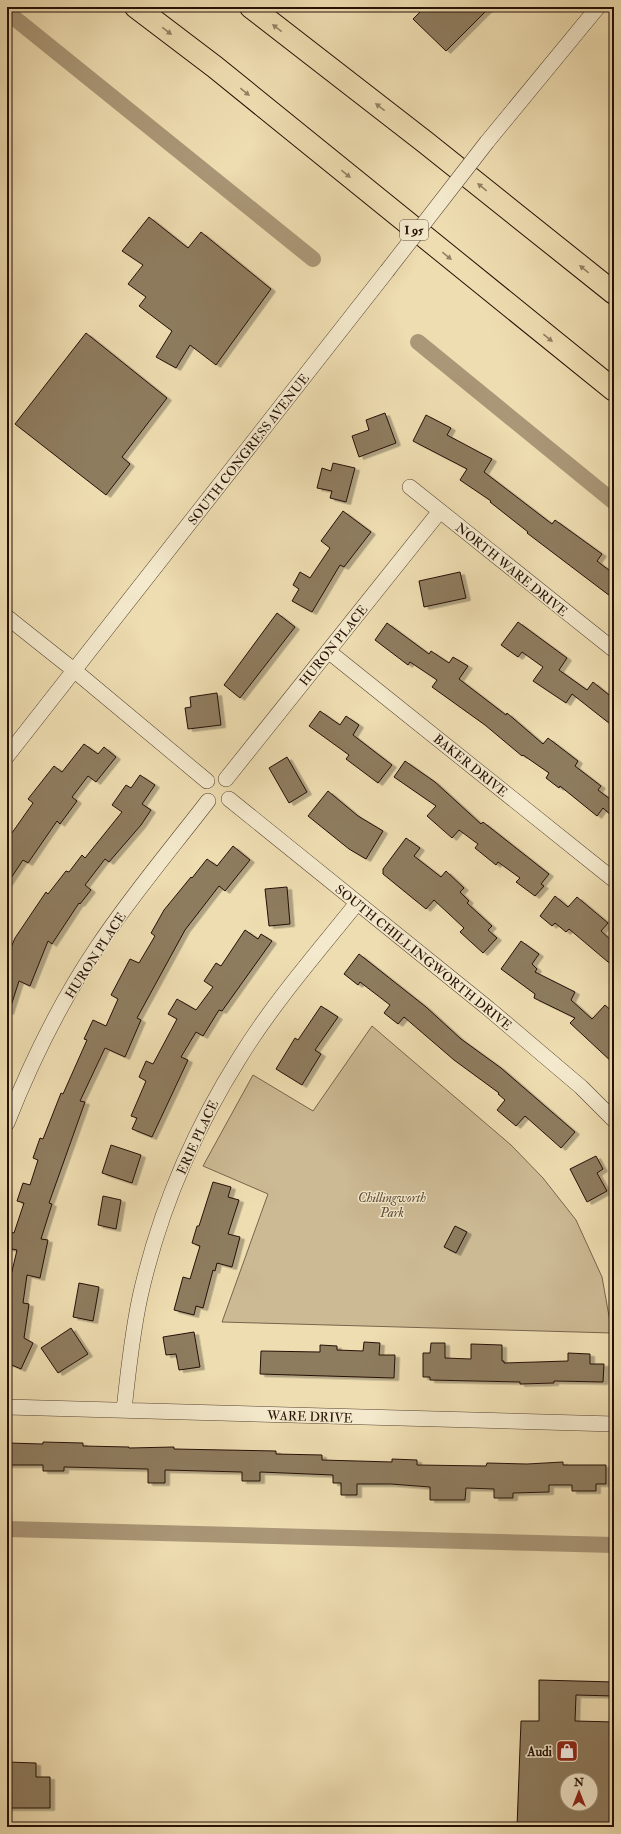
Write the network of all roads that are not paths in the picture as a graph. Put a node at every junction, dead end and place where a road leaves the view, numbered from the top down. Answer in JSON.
{"nodes":[{"id":1,"x":136,"y":7,"type":"edge"},
{"id":2,"x":251,"y":7,"type":"edge"},
{"id":3,"x":598,"y":7,"type":"edge"},
{"id":4,"x":614,"y":293,"type":"edge"},
{"id":5,"x":614,"y":390,"type":"edge"},
{"id":6,"x":410,"y":487,"type":"dead end"},
{"id":7,"x":440,"y":511,"type":"junction"},
{"id":8,"x":7,"y":616,"type":"edge"},
{"id":9,"x":614,"y":650,"type":"edge"},
{"id":10,"x":328,"y":651,"type":"junction"},
{"id":11,"x":75,"y":670,"type":"junction"},
{"id":12,"x":7,"y":756,"type":"edge"},
{"id":13,"x":226,"y":779,"type":"junction"},
{"id":14,"x":206,"y":781,"type":"junction"},
{"id":15,"x":229,"y":799,"type":"junction"},
{"id":16,"x":208,"y":801,"type":"junction"},
{"id":17,"x":614,"y":880,"type":"edge"},
{"id":18,"x":356,"y":903,"type":"junction"},
{"id":19,"x":614,"y":1120,"type":"edge"},
{"id":20,"x":7,"y":1123,"type":"edge"},
{"id":21,"x":7,"y":1407,"type":"edge"},
{"id":22,"x":124,"y":1410,"type":"junction"},
{"id":23,"x":614,"y":1424,"type":"edge"}],
"edges":[{"from":1,"to":5,"type":"highway","number":"I 95","one_way":true},
{"from":4,"to":2,"type":"highway","one_way":true},
{"from":3,"to":11,"type":"street","name":"SOUTH CONGRESS AVENUE","bridge":true},
{"from":6,"to":7,"type":"street","name":"NORTH WARE DRIVE"},
{"from":7,"to":9,"type":"street","name":"NORTH WARE DRIVE"},
{"from":7,"to":10,"type":"street","name":"HURON PLACE"},
{"from":8,"to":11,"type":"street"},
{"from":10,"to":13,"type":"street","name":"HURON PLACE"},
{"from":10,"to":17,"type":"street","name":"BAKER DRIVE"},
{"from":11,"to":12,"type":"street","name":"SOUTH CONGRESS AVENUE"},
{"from":11,"to":14,"type":"street"},
{"from":13,"to":14,"type":"street"},
{"from":13,"to":15,"type":"street"},
{"from":14,"to":16,"type":"street"},
{"from":15,"to":16,"type":"street"},
{"from":15,"to":18,"type":"street","name":"SOUTH CHILLINGWORTH DRIVE"},
{"from":16,"to":20,"type":"street","name":"HURON PLACE"},
{"from":18,"to":19,"type":"street","name":"SOUTH CHILLINGWORTH DRIVE"},
{"from":18,"to":22,"type":"street","name":"ERIE PLACE"},
{"from":21,"to":22,"type":"street","name":"WARE DRIVE"},
{"from":22,"to":23,"type":"street","name":"WARE DRIVE"}]}
